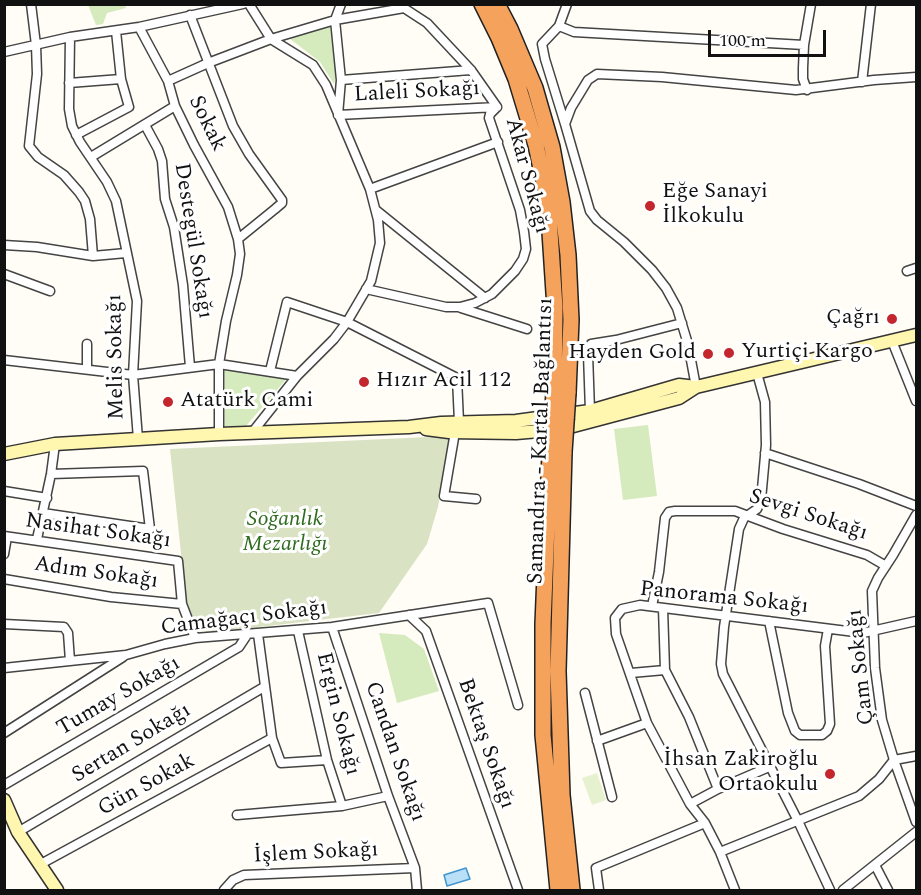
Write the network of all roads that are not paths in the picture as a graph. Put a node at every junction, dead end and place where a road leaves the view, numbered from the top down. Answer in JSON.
{"nodes":[{"id":1,"x":31,"y":4,"type":"edge"},
{"id":2,"x":243,"y":4,"type":"edge"},
{"id":3,"x":249,"y":4,"type":"edge"},
{"id":4,"x":341,"y":4,"type":"edge"},
{"id":5,"x":482,"y":4,"type":"edge"},
{"id":6,"x":496,"y":4,"type":"edge"},
{"id":7,"x":567,"y":4,"type":"edge"},
{"id":8,"x":811,"y":4,"type":"edge"},
{"id":9,"x":871,"y":4,"type":"edge"},
{"id":10,"x":405,"y":6,"type":"edge"},
{"id":11,"x":190,"y":15,"type":"junction"},
{"id":12,"x":335,"y":20,"type":"junction"},
{"id":13,"x":558,"y":26,"type":"junction"},
{"id":14,"x":139,"y":27,"type":"junction"},
{"id":15,"x":116,"y":31,"type":"junction"},
{"id":16,"x":70,"y":37,"type":"junction"},
{"id":17,"x":271,"y":39,"type":"junction"},
{"id":18,"x":36,"y":45,"type":"junction"},
{"id":19,"x":804,"y":45,"type":"junction"},
{"id":20,"x":4,"y":52,"type":"edge"},
{"id":21,"x":208,"y":63,"type":"junction"},
{"id":22,"x":471,"y":70,"type":"junction"},
{"id":23,"x":916,"y":77,"type":"edge"},
{"id":24,"x":121,"y":79,"type":"junction"},
{"id":25,"x":341,"y":80,"type":"junction"},
{"id":26,"x":168,"y":81,"type":"junction"},
{"id":27,"x":862,"y":82,"type":"junction"},
{"id":28,"x":69,"y":83,"type":"junction"},
{"id":29,"x":807,"y":90,"type":"junction"},
{"id":30,"x":175,"y":106,"type":"junction"},
{"id":31,"x":497,"y":107,"type":"junction"},
{"id":32,"x":338,"y":115,"type":"junction"},
{"id":33,"x":565,"y":124,"type":"junction"},
{"id":34,"x":145,"y":126,"type":"junction"},
{"id":35,"x":76,"y":135,"type":"junction"},
{"id":36,"x":498,"y":142,"type":"junction"},
{"id":37,"x":91,"y":157,"type":"junction"},
{"id":38,"x":370,"y":189,"type":"junction"},
{"id":39,"x":376,"y":210,"type":"junction"},
{"id":40,"x":238,"y":239,"type":"junction"},
{"id":41,"x":4,"y":245,"type":"edge"},
{"id":42,"x":126,"y":253,"type":"junction"},
{"id":43,"x":93,"y":256,"type":"junction"},
{"id":44,"x":916,"y":268,"type":"edge"},
{"id":45,"x":907,"y":271,"type":"dead end"},
{"id":46,"x":4,"y":274,"type":"edge"},
{"id":47,"x":366,"y":289,"type":"junction"},
{"id":48,"x":50,"y":291,"type":"dead end"},
{"id":49,"x":485,"y":298,"type":"junction"},
{"id":50,"x":460,"y":308,"type":"junction"},
{"id":51,"x":347,"y":321,"type":"junction"},
{"id":52,"x":682,"y":323,"type":"junction"},
{"id":53,"x":527,"y":329,"type":"dead end"},
{"id":54,"x":916,"y":334,"type":"edge"},
{"id":55,"x":892,"y":340,"type":"junction"},
{"id":56,"x":87,"y":344,"type":"dead end"},
{"id":57,"x":4,"y":360,"type":"edge"},
{"id":58,"x":219,"y":364,"type":"junction"},
{"id":59,"x":190,"y":367,"type":"junction"},
{"id":60,"x":87,"y":368,"type":"junction"},
{"id":61,"x":270,"y":370,"type":"junction"},
{"id":62,"x":757,"y":373,"type":"junction"},
{"id":63,"x":133,"y":375,"type":"junction"},
{"id":64,"x":297,"y":376,"type":"junction"},
{"id":65,"x":696,"y":387,"type":"junction"},
{"id":66,"x":561,"y":392,"type":"junction"},
{"id":67,"x":916,"y":401,"type":"edge"},
{"id":68,"x":590,"y":411,"type":"junction"},
{"id":69,"x":457,"y":427,"type":"junction"},
{"id":70,"x":219,"y":434,"type":"junction"},
{"id":71,"x":251,"y":434,"type":"junction"},
{"id":72,"x":138,"y":439,"type":"junction"},
{"id":73,"x":55,"y":444,"type":"junction"},
{"id":74,"x":557,"y":452,"type":"junction"},
{"id":75,"x":765,"y":453,"type":"junction"},
{"id":76,"x":4,"y":454,"type":"edge"},
{"id":77,"x":51,"y":474,"type":"junction"},
{"id":78,"x":4,"y":490,"type":"edge"},
{"id":79,"x":46,"y":498,"type":"junction"},
{"id":80,"x":476,"y":499,"type":"dead end"},
{"id":81,"x":916,"y":506,"type":"edge"},
{"id":82,"x":43,"y":513,"type":"junction"},
{"id":83,"x":748,"y":515,"type":"junction"},
{"id":84,"x":916,"y":515,"type":"edge"},
{"id":85,"x":6,"y":536,"type":"edge"},
{"id":86,"x":37,"y":539,"type":"junction"},
{"id":87,"x":4,"y":554,"type":"edge"},
{"id":88,"x":886,"y":566,"type":"junction"},
{"id":89,"x":4,"y":579,"type":"edge"},
{"id":90,"x":182,"y":604,"type":"junction"},
{"id":91,"x":652,"y":606,"type":"junction"},
{"id":92,"x":663,"y":608,"type":"junction"},
{"id":93,"x":409,"y":615,"type":"junction"},
{"id":94,"x":725,"y":616,"type":"junction"},
{"id":95,"x":769,"y":621,"type":"junction"},
{"id":96,"x":916,"y":621,"type":"edge"},
{"id":97,"x":4,"y":624,"type":"edge"},
{"id":98,"x":332,"y":627,"type":"junction"},
{"id":99,"x":828,"y":628,"type":"junction"},
{"id":100,"x":298,"y":631,"type":"junction"},
{"id":101,"x":874,"y":632,"type":"junction"},
{"id":102,"x":258,"y":634,"type":"junction"},
{"id":103,"x":247,"y":635,"type":"junction"},
{"id":104,"x":195,"y":638,"type":"junction"},
{"id":105,"x":126,"y":655,"type":"junction"},
{"id":106,"x":70,"y":661,"type":"junction"},
{"id":107,"x":4,"y":668,"type":"edge"},
{"id":108,"x":666,"y":670,"type":"junction"},
{"id":109,"x":631,"y":673,"type":"junction"},
{"id":110,"x":264,"y":687,"type":"junction"},
{"id":111,"x":585,"y":693,"type":"dead end"},
{"id":112,"x":518,"y":705,"type":"dead end"},
{"id":113,"x":647,"y":723,"type":"junction"},
{"id":114,"x":4,"y":733,"type":"edge"},
{"id":115,"x":272,"y":738,"type":"junction"},
{"id":116,"x":597,"y":741,"type":"junction"},
{"id":117,"x":916,"y":756,"type":"edge"},
{"id":118,"x":327,"y":760,"type":"junction"},
{"id":119,"x":894,"y":760,"type":"junction"},
{"id":120,"x":769,"y":767,"type":"junction"},
{"id":121,"x":4,"y":785,"type":"edge"},
{"id":122,"x":718,"y":789,"type":"junction"},
{"id":123,"x":388,"y":796,"type":"junction"},
{"id":124,"x":612,"y":797,"type":"dead end"},
{"id":125,"x":4,"y":800,"type":"edge"},
{"id":126,"x":690,"y":804,"type":"junction"},
{"id":127,"x":342,"y":806,"type":"junction"},
{"id":128,"x":237,"y":815,"type":"dead end"},
{"id":129,"x":8,"y":817,"type":"edge"},
{"id":130,"x":798,"y":821,"type":"junction"},
{"id":131,"x":916,"y":822,"type":"edge"},
{"id":132,"x":705,"y":823,"type":"junction"},
{"id":133,"x":18,"y":832,"type":"junction"},
{"id":134,"x":916,"y":832,"type":"edge"},
{"id":135,"x":720,"y":852,"type":"junction"},
{"id":136,"x":39,"y":865,"type":"junction"},
{"id":137,"x":875,"y":865,"type":"junction"},
{"id":138,"x":415,"y":868,"type":"junction"},
{"id":139,"x":57,"y":891,"type":"edge"},
{"id":140,"x":224,"y":891,"type":"edge"},
{"id":141,"x":417,"y":891,"type":"edge"},
{"id":142,"x":518,"y":891,"type":"edge"},
{"id":143,"x":558,"y":891,"type":"edge"},
{"id":144,"x":572,"y":891,"type":"edge"},
{"id":145,"x":598,"y":891,"type":"edge"},
{"id":146,"x":735,"y":891,"type":"edge"},
{"id":147,"x":830,"y":891,"type":"edge"},
{"id":148,"x":843,"y":891,"type":"edge"},
{"id":149,"x":888,"y":891,"type":"edge"}],
"edges":[{"from":1,"to":18,"type":"street"},
{"from":2,"to":11,"type":"street"},
{"from":3,"to":17,"type":"street"},
{"from":4,"to":12,"type":"street"},
{"from":5,"to":66,"type":"highway","name":"Samandıra - Kartal Bağlantısı"},
{"from":6,"to":66,"type":"highway","name":"Samandıra - Kartal Bağlantısı"},
{"from":7,"to":13,"type":"street"},
{"from":8,"to":19,"type":"street"},
{"from":9,"to":27,"type":"street"},
{"from":10,"to":12,"type":"street"},
{"from":10,"to":22,"type":"street"},
{"from":11,"to":14,"type":"street"},
{"from":11,"to":21,"type":"street"},
{"from":12,"to":17,"type":"street"},
{"from":12,"to":25,"type":"street"},
{"from":13,"to":19,"type":"street"},
{"from":13,"to":33,"type":"street"},
{"from":14,"to":15,"type":"street"},
{"from":14,"to":26,"type":"street","name":"Sokak"},
{"from":15,"to":16,"type":"street"},
{"from":15,"to":24,"type":"street"},
{"from":16,"to":18,"type":"street"},
{"from":16,"to":28,"type":"street","name":"Melis Sokağı"},
{"from":17,"to":21,"type":"street"},
{"from":17,"to":32,"type":"street"},
{"from":18,"to":20,"type":"street"},
{"from":18,"to":43,"type":"street"},
{"from":19,"to":29,"type":"street"},
{"from":21,"to":26,"type":"street"},
{"from":21,"to":40,"type":"street"},
{"from":22,"to":25,"type":"street"},
{"from":22,"to":31,"type":"street"},
{"from":23,"to":27,"type":"street"},
{"from":24,"to":28,"type":"street"},
{"from":24,"to":35,"type":"street"},
{"from":25,"to":32,"type":"street"},
{"from":26,"to":30,"type":"street","name":"Sokak"},
{"from":27,"to":29,"type":"street"},
{"from":28,"to":35,"type":"street","name":"Melis Sokağı"},
{"from":29,"to":33,"type":"street"},
{"from":30,"to":34,"type":"street"},
{"from":30,"to":40,"type":"street","name":"Sokak"},
{"from":31,"to":32,"type":"street","name":"Laleli Sokağı"},
{"from":31,"to":36,"type":"street","name":"Akar Sokağı"},
{"from":32,"to":38,"type":"street"},
{"from":33,"to":52,"type":"street"},
{"from":34,"to":37,"type":"street"},
{"from":34,"to":59,"type":"street","name":"Destegül Sokağı"},
{"from":35,"to":37,"type":"street","name":"Melis Sokağı"},
{"from":36,"to":38,"type":"street"},
{"from":36,"to":49,"type":"street","name":"Akar Sokağı"},
{"from":37,"to":42,"type":"street","name":"Melis Sokağı"},
{"from":38,"to":39,"type":"street"},
{"from":39,"to":47,"type":"street"},
{"from":39,"to":49,"type":"street"},
{"from":40,"to":58,"type":"street","name":"Sokak"},
{"from":41,"to":43,"type":"street"},
{"from":42,"to":43,"type":"street"},
{"from":42,"to":63,"type":"street","name":"Melis Sokağı"},
{"from":44,"to":45,"type":"street"},
{"from":46,"to":48,"type":"street"},
{"from":47,"to":50,"type":"street"},
{"from":47,"to":51,"type":"street"},
{"from":49,"to":50,"type":"street","name":"Akar Sokağı"},
{"from":50,"to":53,"type":"street"},
{"from":51,"to":61,"type":"street"},
{"from":51,"to":64,"type":"street"},
{"from":51,"to":69,"type":"street"},
{"from":52,"to":65,"type":"street"},
{"from":52,"to":68,"type":"street"},
{"from":54,"to":55,"type":"street"},
{"from":55,"to":62,"type":"street"},
{"from":55,"to":67,"type":"street"},
{"from":56,"to":60,"type":"street"},
{"from":57,"to":60,"type":"street"},
{"from":58,"to":59,"type":"street"},
{"from":58,"to":61,"type":"street"},
{"from":58,"to":70,"type":"street","name":"Sokak"},
{"from":59,"to":63,"type":"street"},
{"from":60,"to":63,"type":"street"},
{"from":61,"to":64,"type":"street"},
{"from":62,"to":65,"type":"street"},
{"from":62,"to":75,"type":"street"},
{"from":63,"to":72,"type":"street","name":"Melis Sokağı"},
{"from":64,"to":71,"type":"street"},
{"from":65,"to":68,"type":"street"},
{"from":65,"to":69,"type":"street"},
{"from":66,"to":74,"type":"highway","name":"Samandıra - Kartal Bağlantısı","bridge":true},
{"from":68,"to":69,"type":"street"},
{"from":69,"to":71,"type":"street"},
{"from":69,"to":80,"type":"street"},
{"from":70,"to":71,"type":"street"},
{"from":70,"to":72,"type":"street"},
{"from":72,"to":73,"type":"street"},
{"from":73,"to":76,"type":"street"},
{"from":73,"to":77,"type":"street"},
{"from":74,"to":143,"type":"highway","name":"Samandıra - Kartal Bağlantısı"},
{"from":74,"to":144,"type":"highway","name":"Samandıra - Kartal Bağlantısı"},
{"from":75,"to":81,"type":"street"},
{"from":75,"to":83,"type":"street"},
{"from":77,"to":79,"type":"street"},
{"from":77,"to":82,"type":"street"},
{"from":78,"to":79,"type":"street"},
{"from":79,"to":82,"type":"street"},
{"from":82,"to":86,"type":"street"},
{"from":83,"to":88,"type":"street","name":"Sevgi Sokağı"},
{"from":83,"to":91,"type":"street","name":"Sevgi Sokağı"},
{"from":83,"to":94,"type":"street"},
{"from":84,"to":88,"type":"street","name":"Çam Sokağı"},
{"from":85,"to":86,"type":"street","name":"Nasihat Sokağı"},
{"from":85,"to":87,"type":"street"},
{"from":86,"to":90,"type":"street","name":"Nasihat Sokağı"},
{"from":88,"to":101,"type":"street","name":"Çam Sokağı"},
{"from":89,"to":90,"type":"street","name":"Adım Sokağı"},
{"from":90,"to":104,"type":"street","name":"Nasihat Sokağı"},
{"from":91,"to":92,"type":"street","name":"Panorama Sokağı"},
{"from":91,"to":109,"type":"street","name":"Panorama Sokağı"},
{"from":92,"to":94,"type":"street","name":"Panorama Sokağı"},
{"from":92,"to":108,"type":"street"},
{"from":93,"to":98,"type":"street","name":"Camağaçı Sokağı"},
{"from":93,"to":112,"type":"street","name":"Camağaçı Sokağı"},
{"from":93,"to":142,"type":"street","name":"Bektaş Sokağı"},
{"from":94,"to":95,"type":"street","name":"Panorama Sokağı"},
{"from":94,"to":120,"type":"street"},
{"from":95,"to":99,"type":"street","name":"Panorama Sokağı"},
{"from":95,"to":99,"type":"street"},
{"from":96,"to":101,"type":"street","name":"Panorama Sokağı"},
{"from":97,"to":106,"type":"street"},
{"from":98,"to":100,"type":"street","name":"Camağaçı Sokağı"},
{"from":98,"to":123,"type":"street","name":"Candan Sokağı"},
{"from":99,"to":101,"type":"street","name":"Panorama Sokağı"},
{"from":100,"to":102,"type":"street","name":"Camağaçı Sokağı"},
{"from":100,"to":118,"type":"street","name":"Ergin Sokağı"},
{"from":101,"to":119,"type":"street","name":"Çam Sokağı"},
{"from":102,"to":103,"type":"street","name":"Camağaçı Sokağı"},
{"from":102,"to":110,"type":"street"},
{"from":103,"to":104,"type":"street","name":"Camağaçı Sokağı"},
{"from":103,"to":121,"type":"street","name":"Tumay Sokağı"},
{"from":104,"to":105,"type":"street","name":"Camağaçı Sokağı"},
{"from":105,"to":106,"type":"street","name":"Camağaçı Sokağı"},
{"from":105,"to":114,"type":"street"},
{"from":106,"to":107,"type":"street","name":"Camağaçı Sokağı"},
{"from":108,"to":109,"type":"street"},
{"from":108,"to":122,"type":"street"},
{"from":109,"to":113,"type":"street","name":"Panorama Sokağı"},
{"from":110,"to":115,"type":"street"},
{"from":110,"to":133,"type":"street","name":"Sertan Sokağı"},
{"from":111,"to":116,"type":"street"},
{"from":113,"to":116,"type":"street"},
{"from":113,"to":126,"type":"street","name":"Panorama Sokağı"},
{"from":115,"to":118,"type":"street"},
{"from":115,"to":136,"type":"street","name":"Gün Sokak"},
{"from":116,"to":124,"type":"street"},
{"from":117,"to":119,"type":"street"},
{"from":118,"to":127,"type":"street","name":"Ergin Sokağı"},
{"from":119,"to":130,"type":"street"},
{"from":119,"to":131,"type":"street","name":"Çam Sokağı"},
{"from":120,"to":122,"type":"street"},
{"from":120,"to":130,"type":"street"},
{"from":122,"to":126,"type":"street"},
{"from":123,"to":127,"type":"street"},
{"from":123,"to":138,"type":"street","name":"Candan Sokağı"},
{"from":125,"to":129,"type":"street"},
{"from":126,"to":132,"type":"street","name":"Panorama Sokağı"},
{"from":127,"to":128,"type":"street"},
{"from":129,"to":133,"type":"street"},
{"from":130,"to":135,"type":"street"},
{"from":130,"to":147,"type":"street"},
{"from":132,"to":135,"type":"street","name":"Panorama Sokağı"},
{"from":132,"to":145,"type":"street"},
{"from":133,"to":136,"type":"street"},
{"from":134,"to":137,"type":"street"},
{"from":135,"to":146,"type":"street","name":"Panorama Sokağı"},
{"from":136,"to":139,"type":"street"},
{"from":137,"to":148,"type":"street"},
{"from":137,"to":149,"type":"street"},
{"from":138,"to":140,"type":"street","name":"İşlem Sokağı"},
{"from":138,"to":141,"type":"street","name":"Candan Sokağı"}]}
